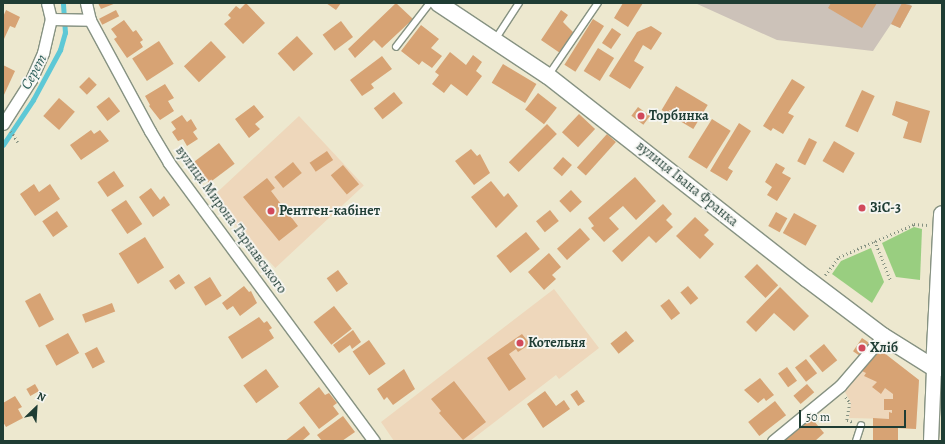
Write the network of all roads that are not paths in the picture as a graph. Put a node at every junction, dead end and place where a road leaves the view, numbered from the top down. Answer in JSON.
{"nodes":[{"id":1,"x":47,"y":3,"type":"edge"},
{"id":2,"x":86,"y":3,"type":"edge"},
{"id":3,"x":430,"y":3,"type":"edge"},
{"id":4,"x":438,"y":3,"type":"edge"},
{"id":5,"x":519,"y":3,"type":"edge"},
{"id":6,"x":598,"y":3,"type":"edge"},
{"id":7,"x":51,"y":19,"type":"junction"},
{"id":8,"x":90,"y":20,"type":"junction"},
{"id":9,"x":495,"y":40,"type":"junction"},
{"id":10,"x":396,"y":47,"type":"dead end"},
{"id":11,"x":548,"y":76,"type":"junction"},
{"id":12,"x":3,"y":124,"type":"edge"},
{"id":13,"x":942,"y":214,"type":"edge"},
{"id":14,"x":883,"y":336,"type":"junction"},
{"id":15,"x":938,"y":369,"type":"edge"},
{"id":16,"x":861,"y":426,"type":"road end"},
{"id":17,"x":374,"y":441,"type":"edge"},
{"id":18,"x":773,"y":441,"type":"edge"},
{"id":19,"x":856,"y":441,"type":"edge"},
{"id":20,"x":930,"y":441,"type":"edge"}],
"edges":[{"from":1,"to":7,"type":"street"},
{"from":2,"to":8,"type":"street","name":"вулиця Мирона Тарнавського"},
{"from":3,"to":10,"type":"lane"},
{"from":4,"to":9,"type":"main road","name":"вулиця Івана Франка"},
{"from":5,"to":9,"type":"lane"},
{"from":6,"to":11,"type":"lane"},
{"from":7,"to":8,"type":"street"},
{"from":7,"to":12,"type":"street"},
{"from":8,"to":17,"type":"street","name":"вулиця Мирона Тарнавського"},
{"from":9,"to":11,"type":"main road","name":"вулиця Івана Франка"},
{"from":11,"to":14,"type":"main road","name":"вулиця Івана Франка"},
{"from":13,"to":15,"type":"main road"},
{"from":14,"to":15,"type":"main road","name":"вулиця Івана Франка"},
{"from":14,"to":18,"type":"street"},
{"from":15,"to":20,"type":"street"},
{"from":16,"to":19,"type":"lane"}]}
